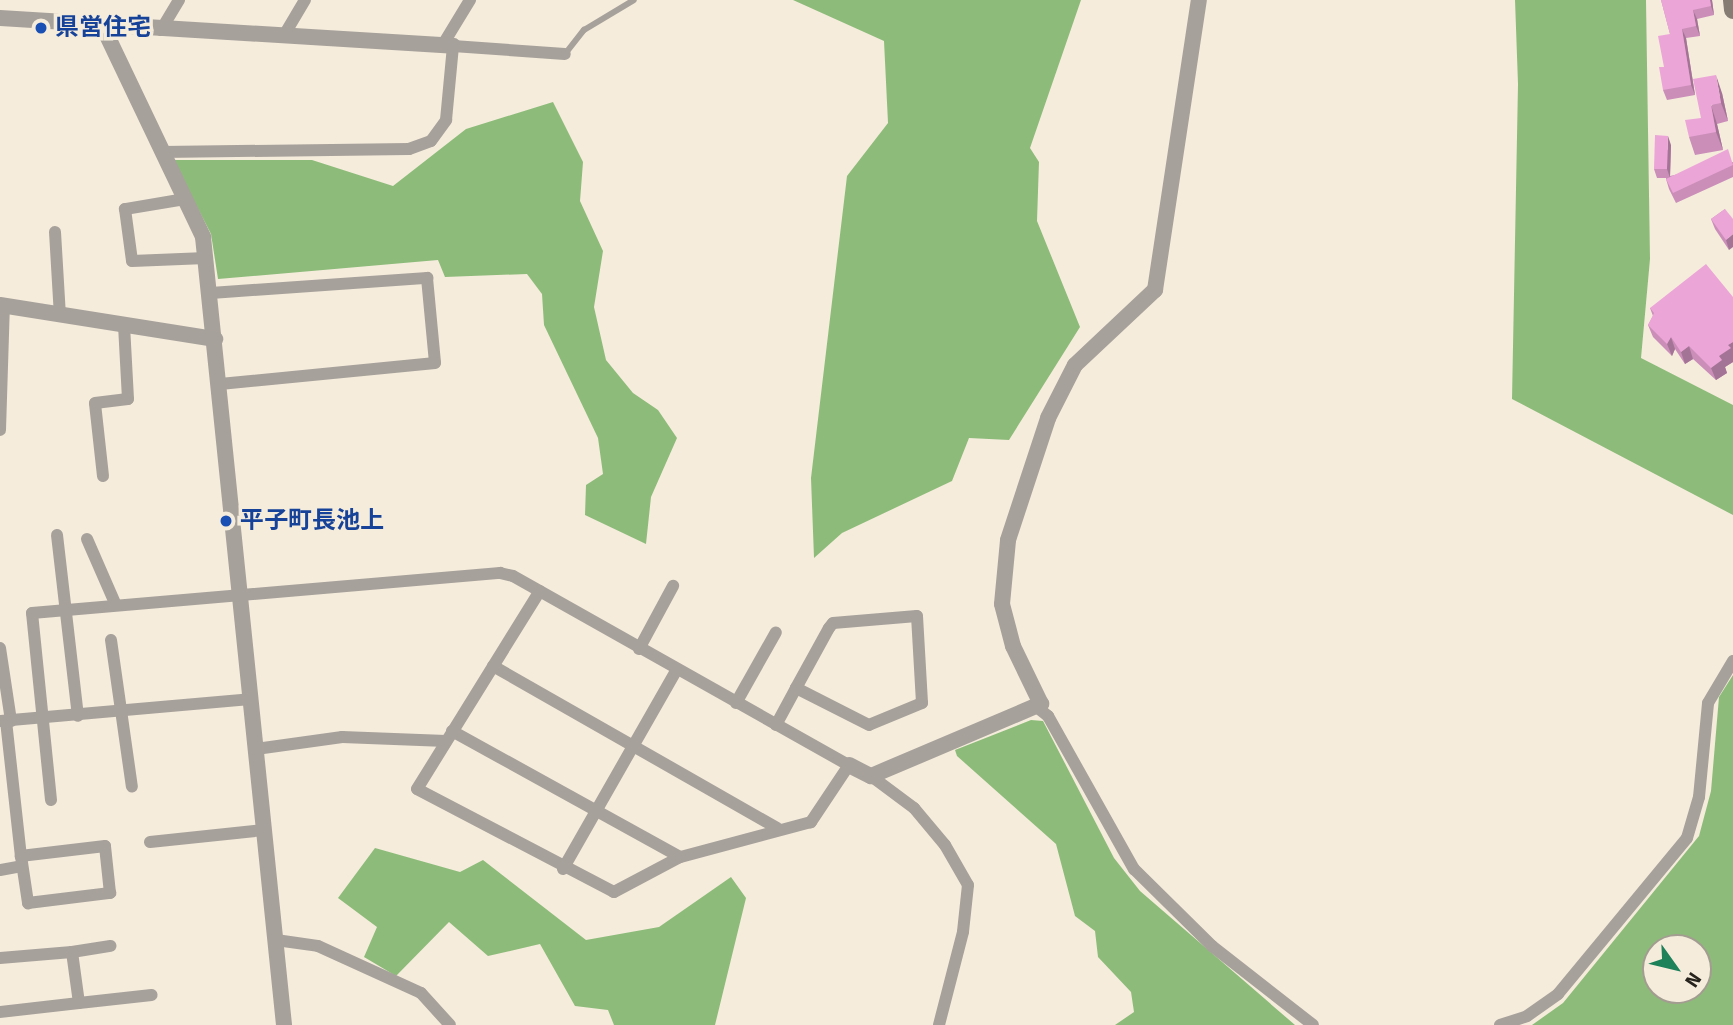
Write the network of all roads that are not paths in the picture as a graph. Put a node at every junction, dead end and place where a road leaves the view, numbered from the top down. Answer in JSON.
{"nodes":[{"id":1,"x":179,"y":0,"type":"edge"},
{"id":2,"x":305,"y":0,"type":"edge"},
{"id":3,"x":470,"y":0,"type":"edge"},
{"id":4,"x":634,"y":0,"type":"edge"},
{"id":5,"x":1199,"y":0,"type":"edge"},
{"id":6,"x":1732,"y":0,"type":"edge"},
{"id":7,"x":1733,"y":10,"type":"edge"},
{"id":8,"x":0,"y":18,"type":"edge"},
{"id":9,"x":103,"y":27,"type":"junction"},
{"id":10,"x":161,"y":30,"type":"junction"},
{"id":11,"x":283,"y":37,"type":"junction"},
{"id":12,"x":447,"y":46,"type":"junction"},
{"id":13,"x":565,"y":54,"type":"joint"},
{"id":14,"x":162,"y":152,"type":"junction"},
{"id":15,"x":185,"y":199,"type":"junction"},
{"id":16,"x":55,"y":232,"type":"dead end"},
{"id":17,"x":206,"y":258,"type":"junction"},
{"id":18,"x":211,"y":293,"type":"junction"},
{"id":19,"x":2,"y":306,"type":"edge"},
{"id":20,"x":60,"y":315,"type":"junction"},
{"id":21,"x":124,"y":325,"type":"junction"},
{"id":22,"x":215,"y":339,"type":"junction"},
{"id":23,"x":219,"y":384,"type":"junction"},
{"id":24,"x":2,"y":404,"type":"edge"},
{"id":25,"x":0,"y":430,"type":"edge"},
{"id":26,"x":103,"y":475,"type":"dead end"},
{"id":27,"x":57,"y":535,"type":"dead end"},
{"id":28,"x":87,"y":539,"type":"dead end"},
{"id":29,"x":673,"y":586,"type":"dead end"},
{"id":30,"x":540,"y":591,"type":"junction"},
{"id":31,"x":241,"y":593,"type":"junction"},
{"id":32,"x":115,"y":603,"type":"junction"},
{"id":33,"x":66,"y":609,"type":"junction"},
{"id":34,"x":776,"y":632,"type":"dead end"},
{"id":35,"x":111,"y":640,"type":"dead end"},
{"id":36,"x":0,"y":648,"type":"edge"},
{"id":37,"x":639,"y":649,"type":"junction"},
{"id":38,"x":1733,"y":662,"type":"edge"},
{"id":39,"x":493,"y":666,"type":"junction"},
{"id":40,"x":676,"y":671,"type":"junction"},
{"id":41,"x":796,"y":688,"type":"junction"},
{"id":42,"x":250,"y":699,"type":"junction"},
{"id":43,"x":736,"y":703,"type":"junction"},
{"id":44,"x":1038,"y":708,"type":"junction"},
{"id":45,"x":122,"y":712,"type":"junction"},
{"id":46,"x":78,"y":716,"type":"junction"},
{"id":47,"x":45,"y":718,"type":"junction"},
{"id":48,"x":6,"y":721,"type":"edge"},
{"id":49,"x":776,"y":725,"type":"junction"},
{"id":50,"x":449,"y":736,"type":"junction"},
{"id":51,"x":635,"y":743,"type":"junction"},
{"id":52,"x":256,"y":750,"type":"junction"},
{"id":53,"x":849,"y":765,"type":"junction"},
{"id":54,"x":871,"y":776,"type":"junction"},
{"id":55,"x":132,"y":787,"type":"dead end"},
{"id":56,"x":51,"y":800,"type":"dead end"},
{"id":57,"x":596,"y":812,"type":"junction"},
{"id":58,"x":778,"y":828,"type":"junction"},
{"id":59,"x":264,"y":830,"type":"junction"},
{"id":60,"x":150,"y":842,"type":"dead end"},
{"id":61,"x":680,"y":857,"type":"junction"},
{"id":62,"x":22,"y":861,"type":"junction"},
{"id":63,"x":563,"y":869,"type":"junction"},
{"id":64,"x":0,"y":870,"type":"edge"},
{"id":65,"x":276,"y":940,"type":"junction"},
{"id":66,"x":111,"y":946,"type":"dead end"},
{"id":67,"x":72,"y":952,"type":"junction"},
{"id":68,"x":0,"y":958,"type":"edge"},
{"id":69,"x":152,"y":995,"type":"dead end"},
{"id":70,"x":79,"y":1003,"type":"junction"},
{"id":71,"x":0,"y":1012,"type":"edge"},
{"id":72,"x":1,"y":1025,"type":"edge"},
{"id":73,"x":284,"y":1025,"type":"edge"},
{"id":74,"x":450,"y":1025,"type":"edge"},
{"id":75,"x":939,"y":1025,"type":"edge"},
{"id":76,"x":1313,"y":1025,"type":"edge"},
{"id":77,"x":1500,"y":1025,"type":"edge"}],
"edges":[{"from":1,"to":10,"type":"street"},
{"from":2,"to":11,"type":"street"},
{"from":3,"to":12,"type":"street"},
{"from":4,"to":13,"type":"lane"},
{"from":5,"to":44,"type":"street"},
{"from":6,"to":7,"type":"main road"},
{"from":8,"to":9,"type":"street"},
{"from":9,"to":10,"type":"street"},
{"from":9,"to":14,"type":"street"},
{"from":10,"to":11,"type":"street"},
{"from":11,"to":12,"type":"street"},
{"from":12,"to":13,"type":"street"},
{"from":12,"to":14,"type":"street"},
{"from":14,"to":15,"type":"street"},
{"from":15,"to":17,"type":"street"},
{"from":15,"to":17,"type":"street"},
{"from":16,"to":20,"type":"street"},
{"from":17,"to":18,"type":"street"},
{"from":18,"to":22,"type":"street"},
{"from":18,"to":23,"type":"street"},
{"from":19,"to":20,"type":"street"},
{"from":19,"to":24,"type":"street"},
{"from":20,"to":21,"type":"street"},
{"from":21,"to":22,"type":"street"},
{"from":21,"to":26,"type":"street"},
{"from":22,"to":23,"type":"street"},
{"from":23,"to":31,"type":"street"},
{"from":24,"to":25,"type":"street"},
{"from":27,"to":33,"type":"street"},
{"from":28,"to":32,"type":"street"},
{"from":29,"to":37,"type":"street"},
{"from":30,"to":31,"type":"street"},
{"from":30,"to":37,"type":"street"},
{"from":30,"to":39,"type":"street"},
{"from":31,"to":32,"type":"street"},
{"from":31,"to":42,"type":"street"},
{"from":32,"to":33,"type":"street"},
{"from":33,"to":46,"type":"street"},
{"from":33,"to":47,"type":"street"},
{"from":34,"to":43,"type":"street"},
{"from":35,"to":45,"type":"street"},
{"from":36,"to":48,"type":"street"},
{"from":37,"to":40,"type":"street"},
{"from":38,"to":77,"type":"street"},
{"from":39,"to":50,"type":"street"},
{"from":39,"to":51,"type":"street"},
{"from":40,"to":43,"type":"street"},
{"from":40,"to":51,"type":"street"},
{"from":41,"to":41,"type":"street"},
{"from":41,"to":49,"type":"street"},
{"from":42,"to":45,"type":"street"},
{"from":42,"to":52,"type":"street"},
{"from":43,"to":49,"type":"street"},
{"from":44,"to":54,"type":"street"},
{"from":44,"to":76,"type":"street"},
{"from":45,"to":46,"type":"street"},
{"from":45,"to":55,"type":"street"},
{"from":46,"to":47,"type":"street"},
{"from":47,"to":48,"type":"street"},
{"from":47,"to":56,"type":"street"},
{"from":48,"to":62,"type":"street"},
{"from":49,"to":53,"type":"street"},
{"from":50,"to":52,"type":"street"},
{"from":50,"to":57,"type":"street"},
{"from":50,"to":63,"type":"street"},
{"from":51,"to":57,"type":"street"},
{"from":51,"to":58,"type":"street"},
{"from":52,"to":59,"type":"street"},
{"from":53,"to":54,"type":"street"},
{"from":53,"to":58,"type":"street"},
{"from":54,"to":75,"type":"street"},
{"from":57,"to":61,"type":"street"},
{"from":57,"to":63,"type":"street"},
{"from":58,"to":61,"type":"street"},
{"from":59,"to":60,"type":"street"},
{"from":59,"to":65,"type":"street"},
{"from":61,"to":63,"type":"street"},
{"from":62,"to":62,"type":"street"},
{"from":62,"to":64,"type":"street"},
{"from":65,"to":73,"type":"street"},
{"from":65,"to":74,"type":"street"},
{"from":66,"to":67,"type":"street"},
{"from":67,"to":68,"type":"street"},
{"from":67,"to":70,"type":"street"},
{"from":69,"to":70,"type":"street"},
{"from":70,"to":71,"type":"street"},
{"from":71,"to":72,"type":"street"}]}
